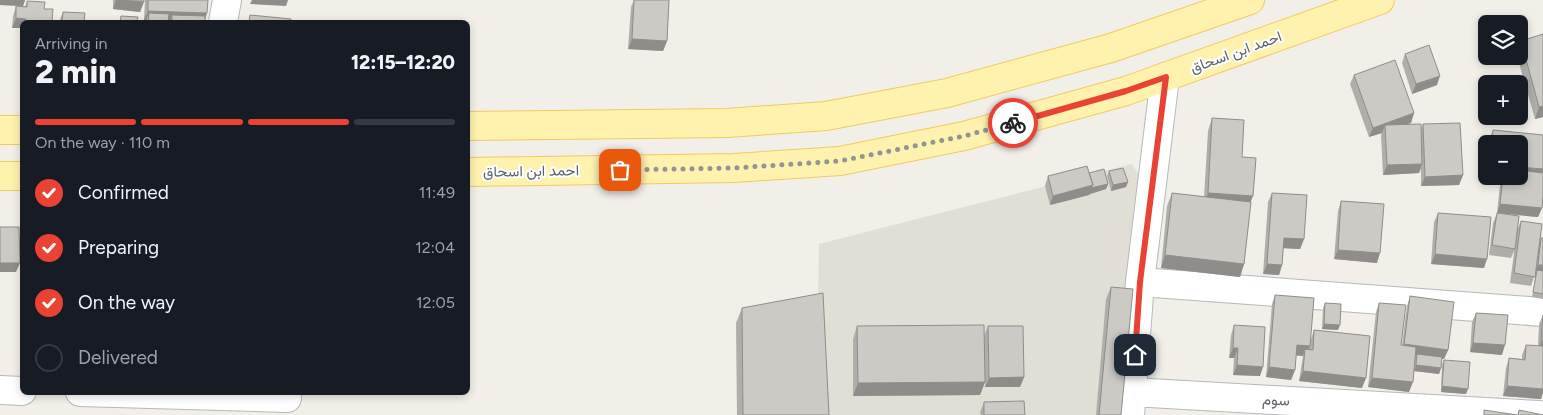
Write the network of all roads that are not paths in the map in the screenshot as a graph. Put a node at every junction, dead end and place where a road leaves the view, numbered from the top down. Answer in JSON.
{"nodes":[{"id":1,"x":227,"y":0,"type":"edge"},
{"id":2,"x":1250,"y":0,"type":"edge"},
{"id":3,"x":1380,"y":0,"type":"edge"},
{"id":4,"x":223,"y":20,"type":"edge"},
{"id":5,"x":1166,"y":77,"type":"junction"},
{"id":6,"x":470,"y":126,"type":"edge"},
{"id":7,"x":0,"y":130,"type":"edge"},
{"id":8,"x":20,"y":130,"type":"edge"},
{"id":9,"x":470,"y":172,"type":"edge"},
{"id":10,"x":0,"y":176,"type":"edge"},
{"id":11,"x":20,"y":176,"type":"edge"},
{"id":12,"x":1140,"y":282,"type":"junction"},
{"id":13,"x":1543,"y":312,"type":"edge"},
{"id":14,"x":0,"y":390,"type":"edge"},
{"id":15,"x":20,"y":391,"type":"edge"},
{"id":16,"x":142,"y":395,"type":"edge"},
{"id":17,"x":288,"y":402,"type":"edge"},
{"id":18,"x":1131,"y":404,"type":"edge"},
{"id":19,"x":1539,"y":415,"type":"edge"}],
"edges":[{"from":1,"to":4,"type":"street"},
{"from":2,"to":6,"type":"main road"},
{"from":3,"to":5,"type":"main road","name":"احمد ابن اسحاق"},
{"from":5,"to":9,"type":"main road","name":"احمد ابن اسحاق"},
{"from":5,"to":12,"type":"street"},
{"from":7,"to":8,"type":"main road"},
{"from":10,"to":11,"type":"main road"},
{"from":12,"to":13,"type":"street"},
{"from":12,"to":18,"type":"street"},
{"from":14,"to":15,"type":"street"},
{"from":16,"to":17,"type":"street"},
{"from":18,"to":19,"type":"street","name":"سوم"}]}
